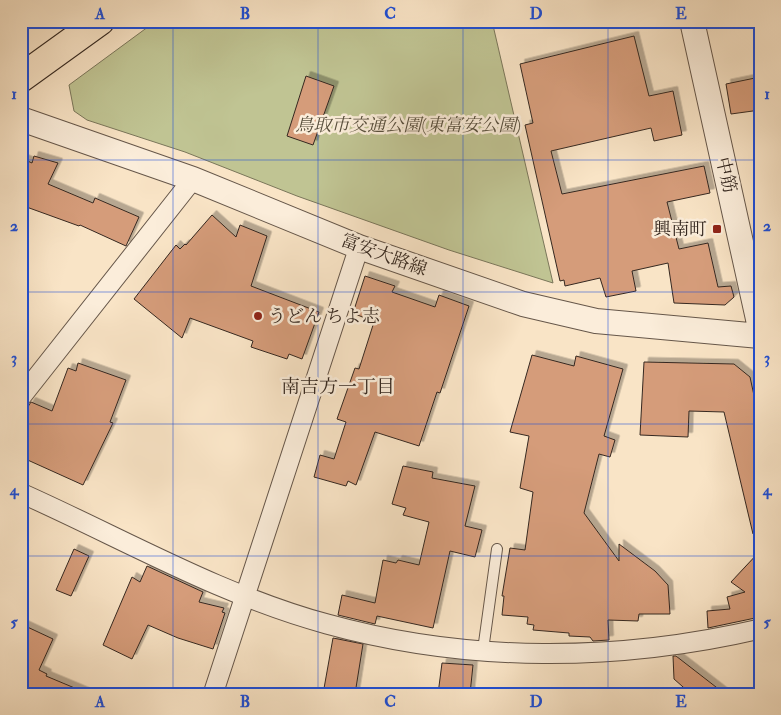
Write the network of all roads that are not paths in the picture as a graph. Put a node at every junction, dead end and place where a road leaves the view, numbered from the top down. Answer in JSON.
{"nodes":[{"id":1,"x":100,"y":21,"type":"edge"},
{"id":2,"x":692,"y":21,"type":"edge"},
{"id":3,"x":21,"y":78,"type":"edge"},
{"id":4,"x":21,"y":119,"type":"edge"},
{"id":5,"x":192,"y":179,"type":"junction"},
{"id":6,"x":359,"y":247,"type":"junction"},
{"id":7,"x":760,"y":328,"type":"edge"},
{"id":8,"x":760,"y":336,"type":"edge"},
{"id":9,"x":21,"y":397,"type":"edge"},
{"id":10,"x":21,"y":493,"type":"edge"},
{"id":11,"x":497,"y":549,"type":"dead end"},
{"id":12,"x":244,"y":595,"type":"junction"},
{"id":13,"x":760,"y":629,"type":"edge"},
{"id":14,"x":483,"y":650,"type":"junction"},
{"id":15,"x":213,"y":694,"type":"edge"}],
"edges":[{"from":1,"to":3,"type":"main road"},
{"from":2,"to":7,"type":"street","name":"中筋"},
{"from":4,"to":5,"type":"street","name":"富安大路線"},
{"from":5,"to":6,"type":"street","name":"富安大路線"},
{"from":5,"to":9,"type":"street"},
{"from":6,"to":8,"type":"street","name":"富安大路線"},
{"from":6,"to":12,"type":"street"},
{"from":10,"to":12,"type":"street"},
{"from":11,"to":14,"type":"lane"},
{"from":12,"to":14,"type":"street"},
{"from":12,"to":15,"type":"street"},
{"from":13,"to":14,"type":"street"}]}
